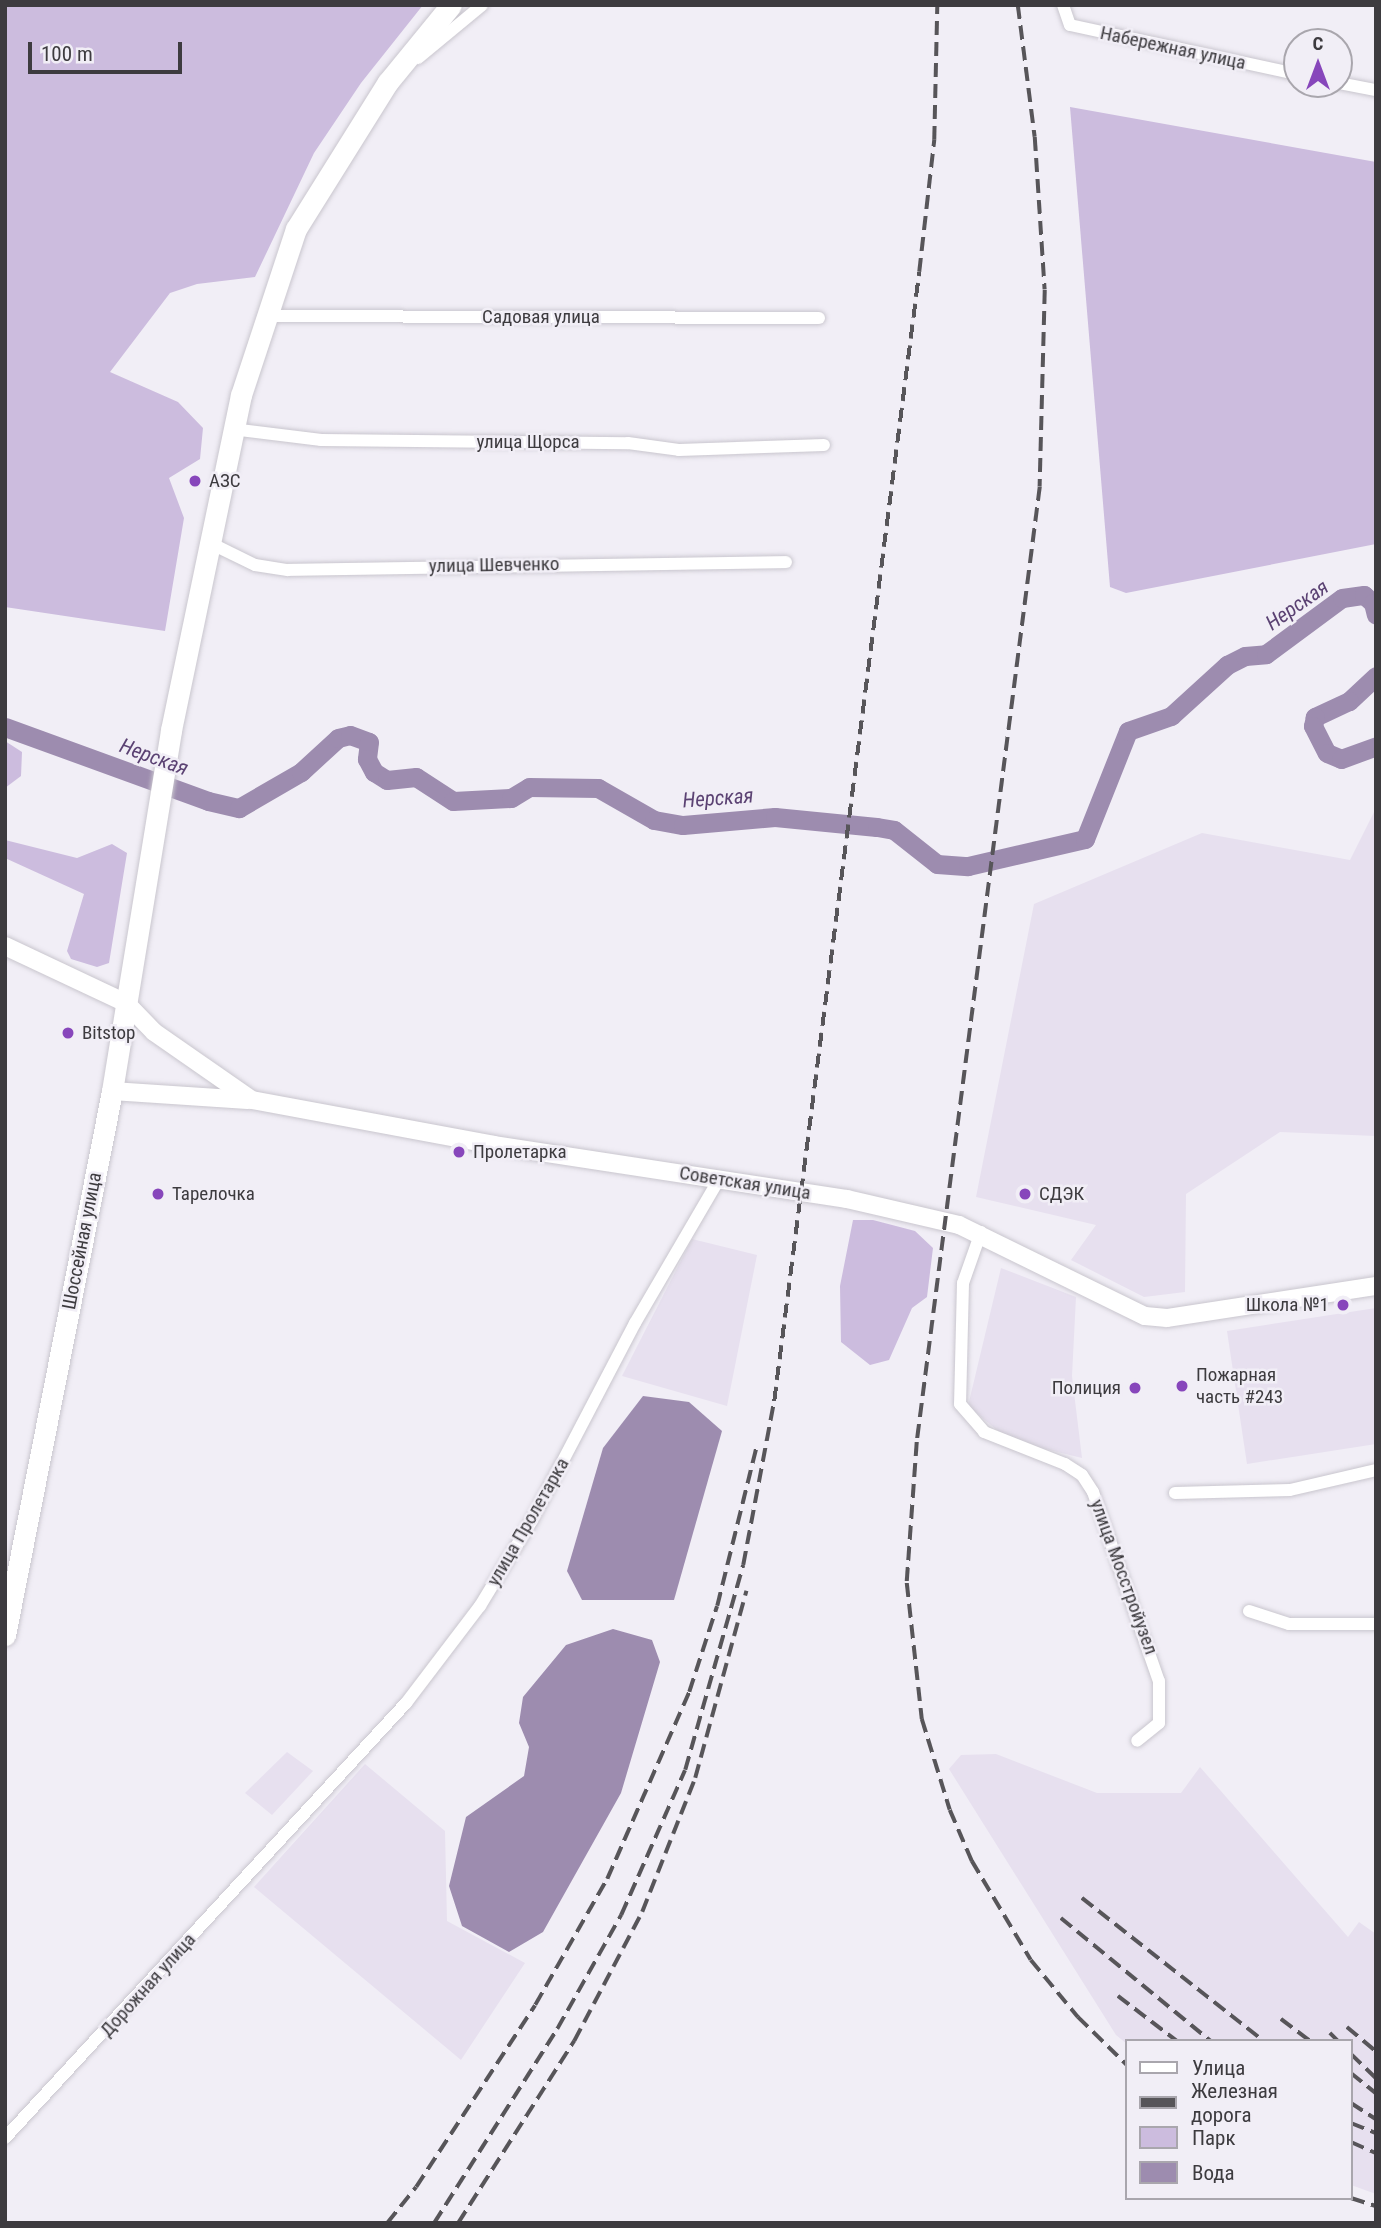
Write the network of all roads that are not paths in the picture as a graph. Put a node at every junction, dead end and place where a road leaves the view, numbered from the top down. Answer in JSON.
{"nodes":[{"id":1,"x":451,"y":5,"type":"edge"},
{"id":2,"x":482,"y":5,"type":"edge"},
{"id":3,"x":1063,"y":5,"type":"edge"},
{"id":4,"x":1283,"y":71,"type":"edge"},
{"id":5,"x":388,"y":82,"type":"junction"},
{"id":6,"x":1353,"y":85,"type":"edge"},
{"id":7,"x":1376,"y":90,"type":"edge"},
{"id":8,"x":264,"y":316,"type":"junction"},
{"id":9,"x":819,"y":318,"type":"dead end"},
{"id":10,"x":232,"y":429,"type":"junction"},
{"id":11,"x":824,"y":444,"type":"dead end"},
{"id":12,"x":208,"y":542,"type":"junction"},
{"id":13,"x":786,"y":562,"type":"dead end"},
{"id":14,"x":5,"y":946,"type":"edge"},
{"id":15,"x":126,"y":1003,"type":"junction"},
{"id":16,"x":112,"y":1091,"type":"junction"},
{"id":17,"x":252,"y":1100,"type":"junction"},
{"id":18,"x":719,"y":1179,"type":"junction"},
{"id":19,"x":981,"y":1232,"type":"junction"},
{"id":20,"x":1376,"y":1286,"type":"edge"},
{"id":21,"x":1376,"y":1470,"type":"edge"},
{"id":22,"x":1175,"y":1493,"type":"dead end"},
{"id":23,"x":1249,"y":1611,"type":"dead end"},
{"id":24,"x":1376,"y":1624,"type":"edge"},
{"id":25,"x":5,"y":1635,"type":"edge"},
{"id":26,"x":1137,"y":1741,"type":"dead end"},
{"id":27,"x":288,"y":1829,"type":"joint"},
{"id":28,"x":5,"y":2138,"type":"edge"}],
"edges":[{"from":1,"to":5,"type":"highway","name":"Шоссейная улица"},
{"from":2,"to":5,"type":"street"},
{"from":3,"to":4,"type":"street","name":"Набережная улица"},
{"from":5,"to":8,"type":"highway","name":"Шоссейная улица"},
{"from":6,"to":7,"type":"street"},
{"from":8,"to":9,"type":"street","name":"Садовая улица"},
{"from":8,"to":10,"type":"highway","name":"Шоссейная улица"},
{"from":10,"to":11,"type":"street","name":"улица Щорса"},
{"from":10,"to":12,"type":"highway","name":"Шоссейная улица"},
{"from":12,"to":13,"type":"street","name":"улица Шевченко"},
{"from":12,"to":15,"type":"highway","name":"Шоссейная улица"},
{"from":14,"to":15,"type":"street"},
{"from":15,"to":16,"type":"highway","name":"Шоссейная улица"},
{"from":15,"to":17,"type":"street","name":"Советская улица"},
{"from":16,"to":17,"type":"street"},
{"from":16,"to":25,"type":"highway","name":"Шоссейная улица"},
{"from":17,"to":18,"type":"street","name":"Советская улица"},
{"from":18,"to":19,"type":"street","name":"Советская улица"},
{"from":18,"to":27,"type":"street","name":"улица Пролетарка"},
{"from":19,"to":20,"type":"street","name":"Советская улица"},
{"from":19,"to":26,"type":"street","name":"улица Мосстройузел"},
{"from":21,"to":22,"type":"street"},
{"from":23,"to":24,"type":"street"},
{"from":27,"to":28,"type":"street","name":"Дорожная улица"}]}
